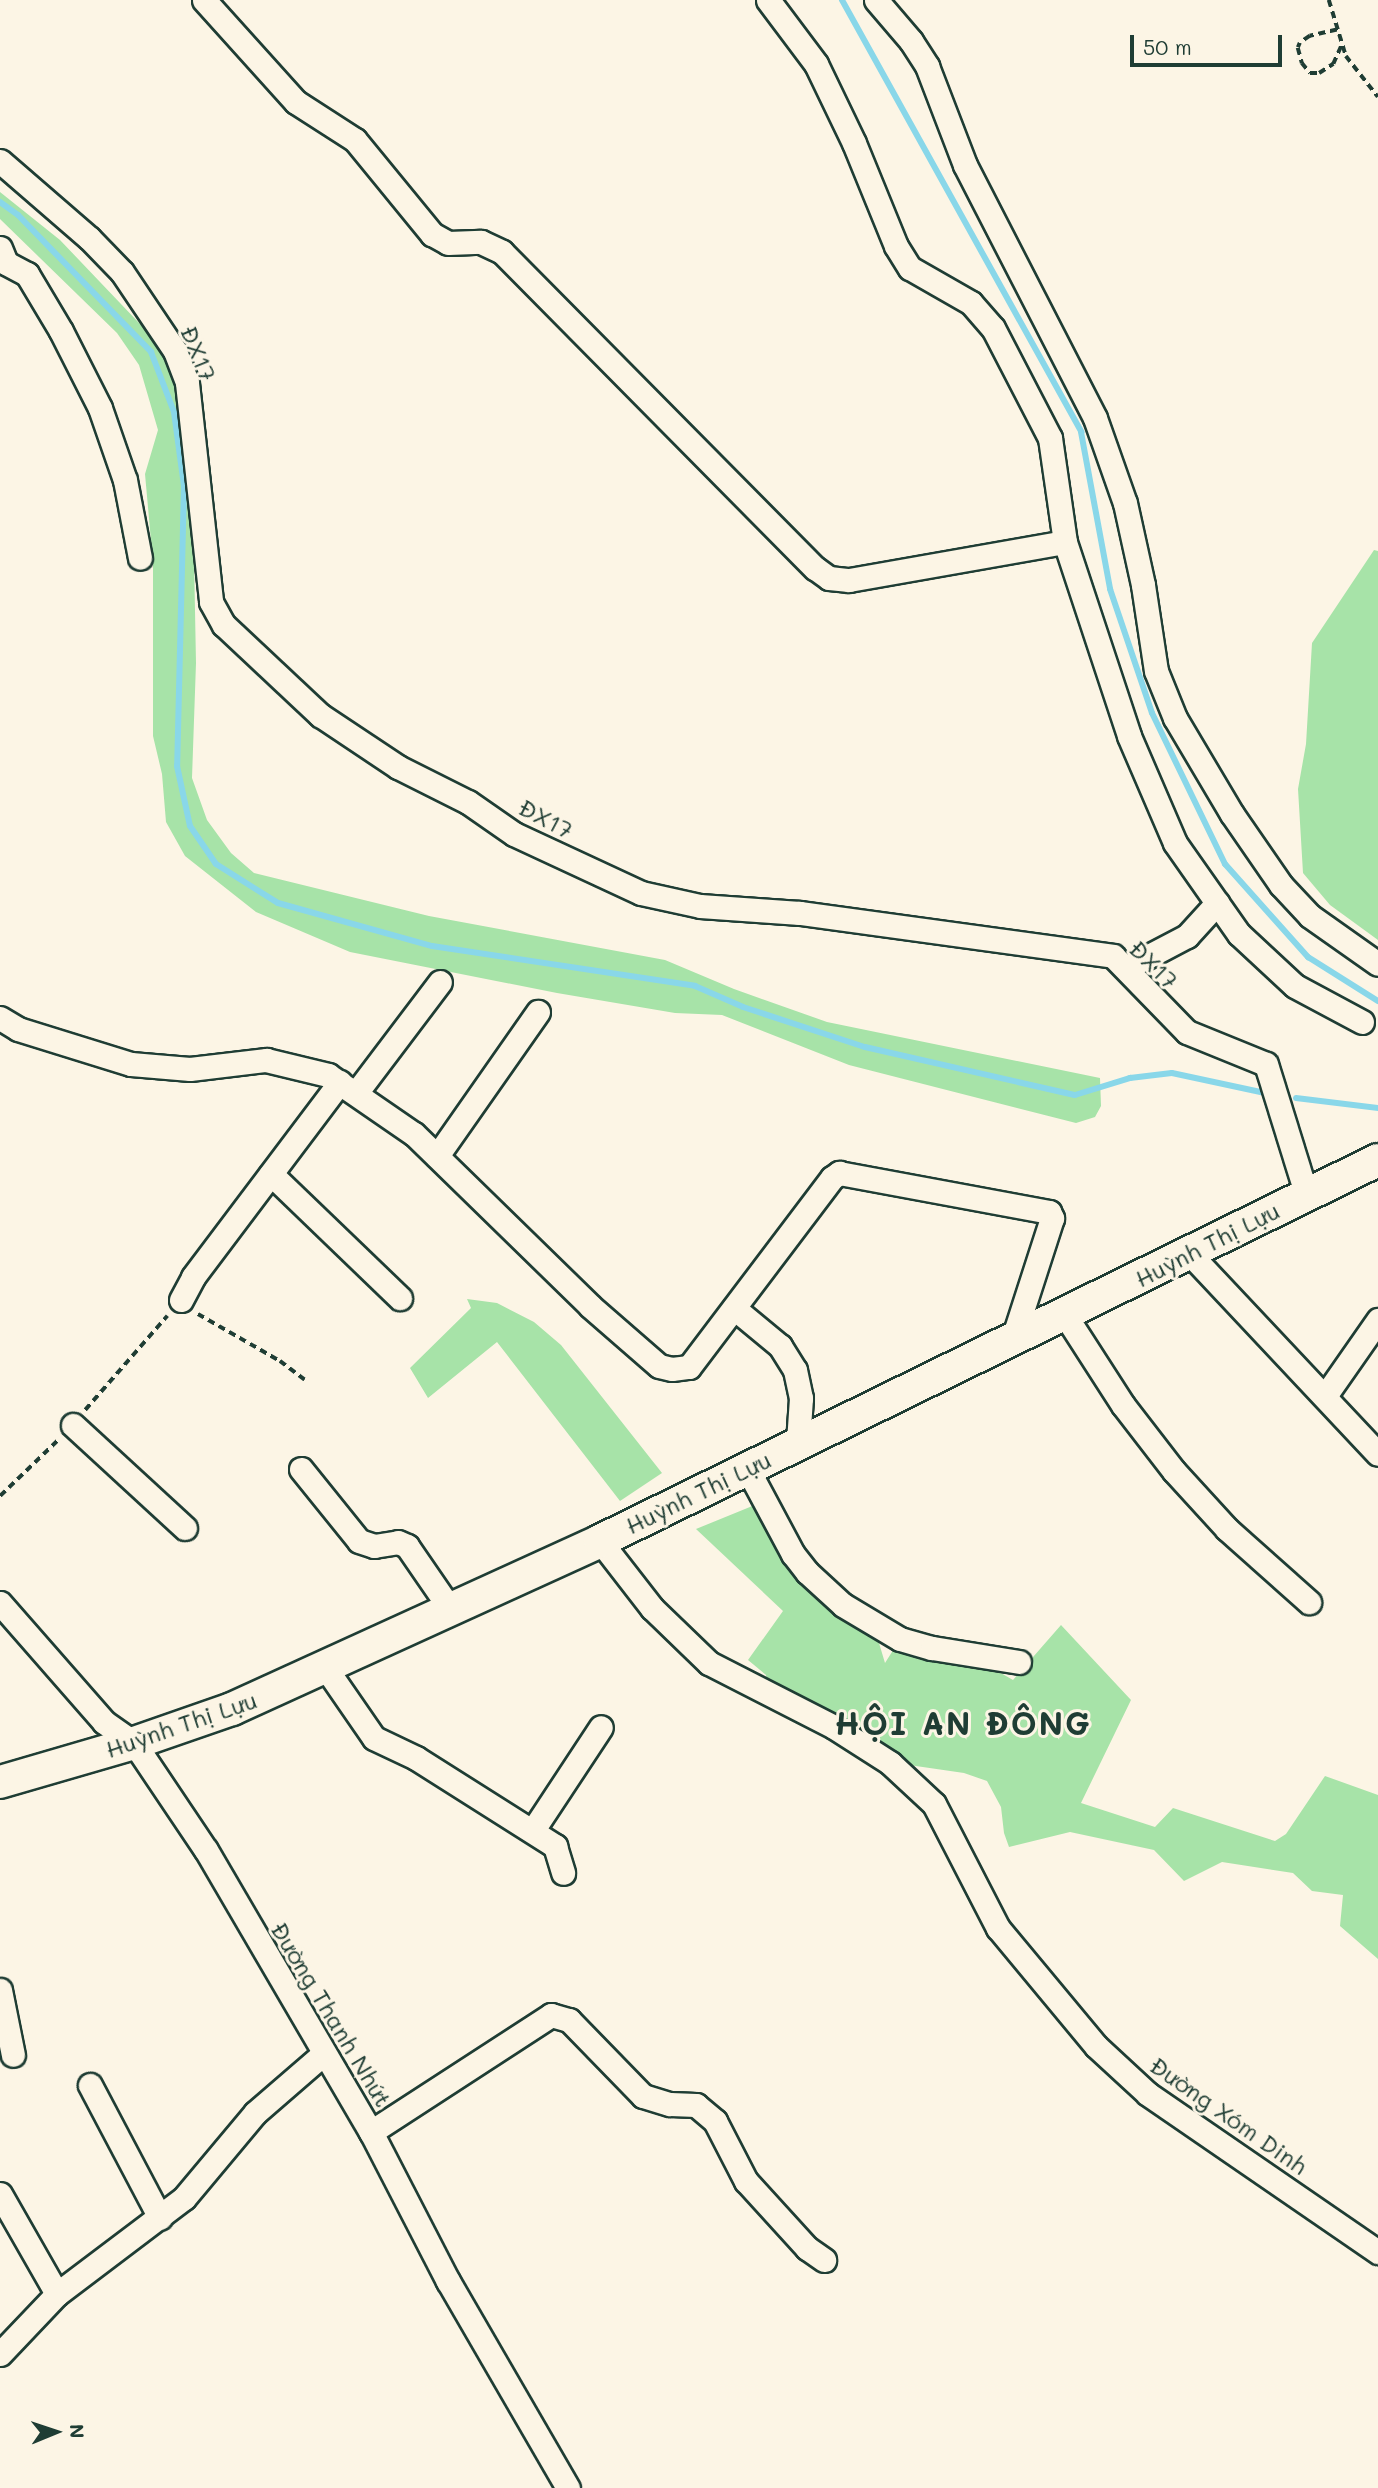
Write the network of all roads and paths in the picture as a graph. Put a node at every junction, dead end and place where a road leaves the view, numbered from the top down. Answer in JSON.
{"nodes":[{"id":1,"x":204,"y":0,"type":"edge"},
{"id":2,"x":768,"y":0,"type":"edge"},
{"id":3,"x":876,"y":0,"type":"edge"},
{"id":4,"x":1329,"y":0,"type":"edge"},
{"id":5,"x":1337,"y":30,"type":"junction"},
{"id":6,"x":1342,"y":44,"type":"junction"},
{"id":7,"x":1378,"y":97,"type":"edge"},
{"id":8,"x":0,"y":161,"type":"edge"},
{"id":9,"x":0,"y":248,"type":"edge"},
{"id":10,"x":1065,"y":542,"type":"junction"},
{"id":11,"x":140,"y":558,"type":"dead end"},
{"id":12,"x":1217,"y":902,"type":"junction"},
{"id":13,"x":1378,"y":964,"type":"edge"},
{"id":14,"x":1126,"y":968,"type":"junction"},
{"id":15,"x":440,"y":982,"type":"dead end"},
{"id":16,"x":538,"y":1012,"type":"dead end"},
{"id":17,"x":0,"y":1018,"type":"edge"},
{"id":18,"x":1362,"y":1022,"type":"dead end"},
{"id":19,"x":348,"y":1087,"type":"junction"},
{"id":20,"x":437,"y":1156,"type":"junction"},
{"id":21,"x":1378,"y":1160,"type":"edge"},
{"id":22,"x":271,"y":1174,"type":"junction"},
{"id":23,"x":1306,"y":1193,"type":"junction"},
{"id":24,"x":1190,"y":1254,"type":"junction"},
{"id":25,"x":400,"y":1298,"type":"dead end"},
{"id":26,"x":181,"y":1300,"type":"junction"},
{"id":27,"x":734,"y":1308,"type":"junction"},
{"id":28,"x":1065,"y":1315,"type":"junction"},
{"id":29,"x":1378,"y":1320,"type":"edge"},
{"id":30,"x":1012,"y":1342,"type":"junction"},
{"id":31,"x":305,"y":1380,"type":"dead end"},
{"id":32,"x":1325,"y":1396,"type":"junction"},
{"id":33,"x":73,"y":1425,"type":"junction"},
{"id":34,"x":798,"y":1442,"type":"junction"},
{"id":35,"x":1378,"y":1454,"type":"edge"},
{"id":36,"x":747,"y":1468,"type":"junction"},
{"id":37,"x":301,"y":1469,"type":"dead end"},
{"id":38,"x":0,"y":1496,"type":"edge"},
{"id":39,"x":185,"y":1528,"type":"dead end"},
{"id":40,"x":600,"y":1541,"type":"junction"},
{"id":41,"x":1309,"y":1602,"type":"dead end"},
{"id":42,"x":0,"y":1603,"type":"edge"},
{"id":43,"x":451,"y":1610,"type":"junction"},
{"id":44,"x":1019,"y":1662,"type":"dead end"},
{"id":45,"x":325,"y":1667,"type":"junction"},
{"id":46,"x":601,"y":1727,"type":"dead end"},
{"id":47,"x":134,"y":1743,"type":"junction"},
{"id":48,"x":0,"y":1782,"type":"edge"},
{"id":49,"x":533,"y":1830,"type":"junction"},
{"id":50,"x":563,"y":1873,"type":"dead end"},
{"id":51,"x":0,"y":1990,"type":"edge"},
{"id":52,"x":323,"y":2054,"type":"junction"},
{"id":53,"x":13,"y":2055,"type":"dead end"},
{"id":54,"x":90,"y":2085,"type":"dead end"},
{"id":55,"x":371,"y":2132,"type":"junction"},
{"id":56,"x":0,"y":2194,"type":"edge"},
{"id":57,"x":159,"y":2218,"type":"junction"},
{"id":58,"x":1378,"y":2252,"type":"edge"},
{"id":59,"x":824,"y":2260,"type":"dead end"},
{"id":60,"x":57,"y":2294,"type":"junction"},
{"id":61,"x":0,"y":2354,"type":"edge"},
{"id":62,"x":568,"y":2488,"type":"edge"}],
"edges":[{"from":1,"to":10,"type":"street"},
{"from":2,"to":10,"type":"street"},
{"from":3,"to":13,"type":"street"},
{"from":4,"to":5,"type":"path"},
{"from":5,"to":6,"type":"path"},
{"from":5,"to":6,"type":"path"},
{"from":6,"to":7,"type":"path"},
{"from":8,"to":14,"type":"street","name":"ĐX17"},
{"from":9,"to":11,"type":"street"},
{"from":10,"to":12,"type":"street"},
{"from":12,"to":14,"type":"street"},
{"from":12,"to":18,"type":"street"},
{"from":14,"to":23,"type":"street","name":"ĐX17"},
{"from":15,"to":19,"type":"street"},
{"from":16,"to":20,"type":"street"},
{"from":17,"to":19,"type":"street"},
{"from":19,"to":20,"type":"street"},
{"from":19,"to":22,"type":"street"},
{"from":20,"to":27,"type":"street"},
{"from":21,"to":23,"type":"street","name":"Huỳnh Thị Lựu"},
{"from":22,"to":25,"type":"street"},
{"from":22,"to":26,"type":"street"},
{"from":23,"to":24,"type":"street","name":"Huỳnh Thị Lựu"},
{"from":24,"to":28,"type":"street","name":"Huỳnh Thị Lựu"},
{"from":24,"to":32,"type":"street"},
{"from":26,"to":31,"type":"path"},
{"from":26,"to":33,"type":"path"},
{"from":27,"to":30,"type":"street"},
{"from":27,"to":34,"type":"street"},
{"from":28,"to":30,"type":"street","name":"Huỳnh Thị Lựu"},
{"from":28,"to":41,"type":"street"},
{"from":29,"to":32,"type":"street"},
{"from":30,"to":34,"type":"street","name":"Huỳnh Thị Lựu"},
{"from":32,"to":35,"type":"street"},
{"from":33,"to":38,"type":"path"},
{"from":33,"to":39,"type":"street"},
{"from":34,"to":36,"type":"street","name":"Huỳnh Thị Lựu"},
{"from":36,"to":40,"type":"street","name":"Huỳnh Thị Lựu"},
{"from":36,"to":44,"type":"street"},
{"from":37,"to":43,"type":"street"},
{"from":40,"to":43,"type":"street","name":"Huỳnh Thị Lựu"},
{"from":40,"to":58,"type":"street","name":"Đường Xóm Dinh"},
{"from":42,"to":47,"type":"street","name":"Đường Thanh Nhứt"},
{"from":43,"to":45,"type":"street","name":"Huỳnh Thị Lựu"},
{"from":45,"to":47,"type":"street","name":"Huỳnh Thị Lựu"},
{"from":45,"to":49,"type":"street"},
{"from":46,"to":49,"type":"street"},
{"from":47,"to":48,"type":"street","name":"Huỳnh Thị Lựu"},
{"from":47,"to":52,"type":"street","name":"Đường Thanh Nhứt"},
{"from":49,"to":50,"type":"street"},
{"from":51,"to":53,"type":"street"},
{"from":52,"to":55,"type":"street","name":"Đường Thanh Nhứt"},
{"from":52,"to":57,"type":"street"},
{"from":54,"to":57,"type":"street"},
{"from":55,"to":59,"type":"street"},
{"from":55,"to":62,"type":"street","name":"Đường Thanh Nhứt"},
{"from":56,"to":60,"type":"street"},
{"from":57,"to":60,"type":"street"},
{"from":60,"to":61,"type":"street"}]}
